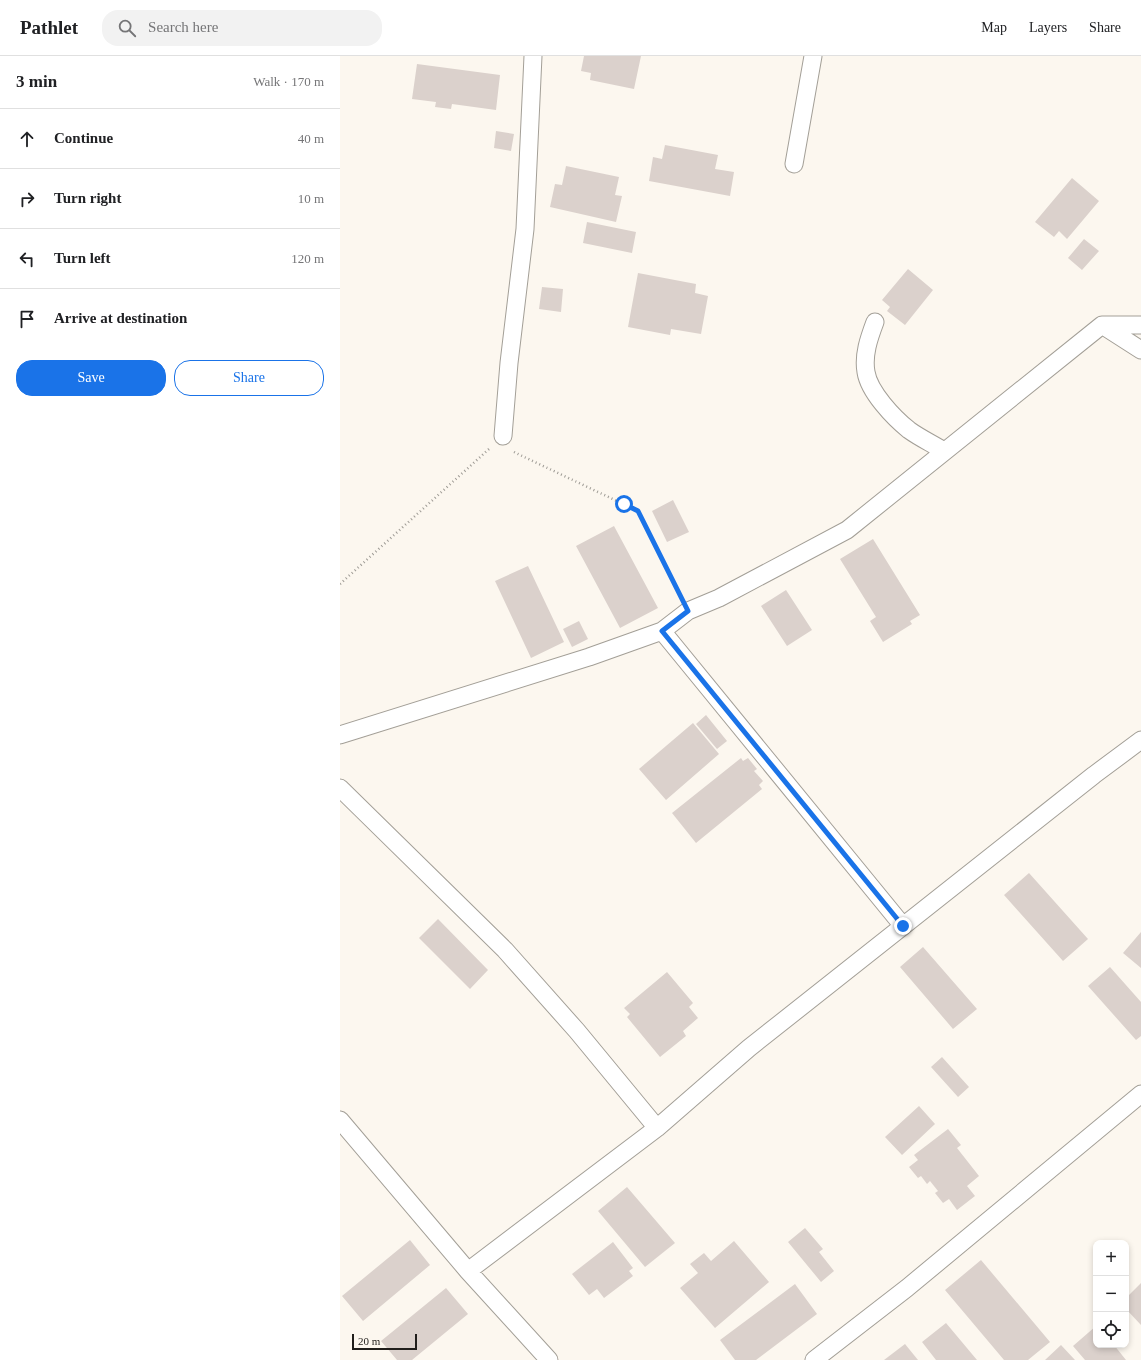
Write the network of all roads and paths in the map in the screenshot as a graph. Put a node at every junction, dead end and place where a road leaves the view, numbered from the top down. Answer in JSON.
{"nodes":[{"id":1,"x":532,"y":56,"type":"edge"},
{"id":2,"x":813,"y":56,"type":"edge"},
{"id":3,"x":794,"y":164,"type":"dead end"},
{"id":4,"x":876,"y":322,"type":"dead end"},
{"id":5,"x":1102,"y":325,"type":"junction"},
{"id":6,"x":1141,"y":325,"type":"edge"},
{"id":7,"x":1141,"y":350,"type":"edge"},
{"id":8,"x":503,"y":436,"type":"junction"},
{"id":9,"x":944,"y":451,"type":"junction"},
{"id":10,"x":340,"y":584,"type":"edge"},
{"id":11,"x":688,"y":611,"type":"junction"},
{"id":12,"x":662,"y":631,"type":"junction"},
{"id":13,"x":340,"y":735,"type":"edge"},
{"id":14,"x":1141,"y":740,"type":"edge"},
{"id":15,"x":340,"y":788,"type":"edge"},
{"id":16,"x":903,"y":926,"type":"junction"},
{"id":17,"x":1141,"y":1094,"type":"edge"},
{"id":18,"x":340,"y":1120,"type":"edge"},
{"id":19,"x":657,"y":1128,"type":"junction"},
{"id":20,"x":468,"y":1271,"type":"junction"},
{"id":21,"x":549,"y":1360,"type":"edge"},
{"id":22,"x":814,"y":1360,"type":"edge"}],
"edges":[{"from":1,"to":8,"type":"street"},
{"from":2,"to":3,"type":"street"},
{"from":4,"to":9,"type":"street"},
{"from":5,"to":6,"type":"street"},
{"from":5,"to":7,"type":"street"},
{"from":5,"to":9,"type":"street"},
{"from":8,"to":10,"type":"path"},
{"from":8,"to":11,"type":"path"},
{"from":9,"to":11,"type":"street"},
{"from":11,"to":12,"type":"street"},
{"from":12,"to":13,"type":"street"},
{"from":12,"to":16,"type":"street"},
{"from":14,"to":16,"type":"street"},
{"from":15,"to":19,"type":"street"},
{"from":16,"to":19,"type":"street"},
{"from":17,"to":22,"type":"street"},
{"from":18,"to":20,"type":"street"},
{"from":19,"to":20,"type":"street"},
{"from":20,"to":21,"type":"street"}]}
